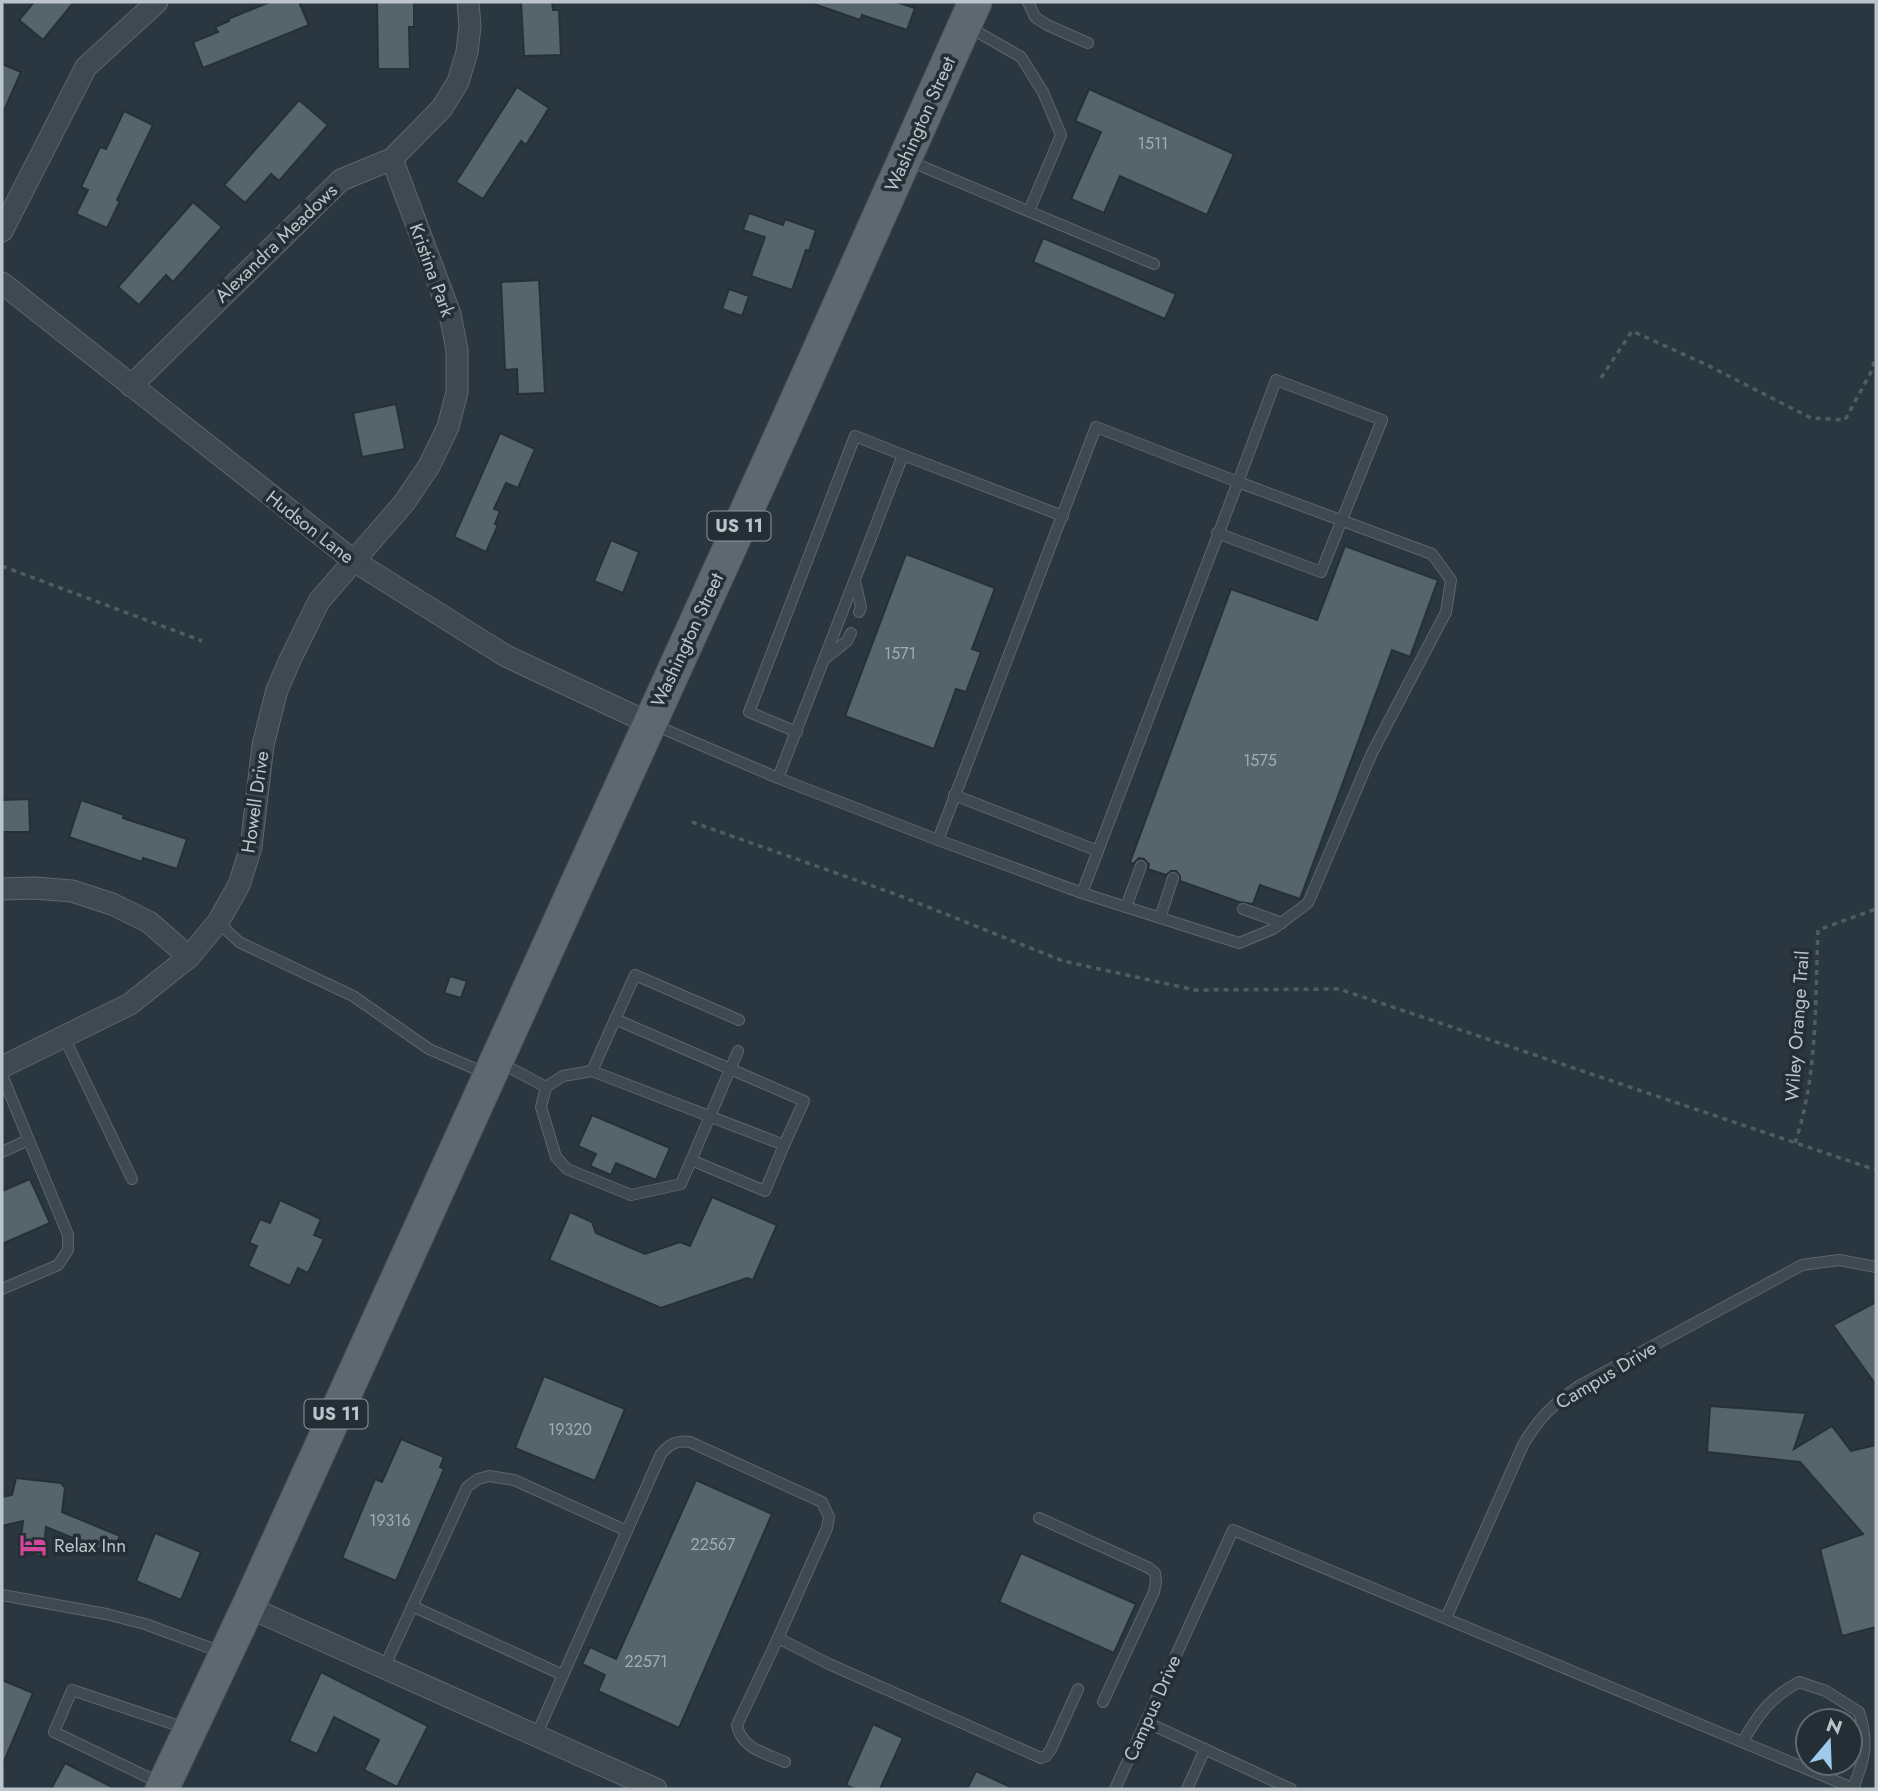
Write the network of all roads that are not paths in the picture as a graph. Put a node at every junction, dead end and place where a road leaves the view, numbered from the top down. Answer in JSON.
{"nodes":[{"id":1,"x":157,"y":2,"type":"edge"},
{"id":2,"x":468,"y":2,"type":"edge"},
{"id":3,"x":1028,"y":2,"type":"edge"},
{"id":4,"x":972,"y":8,"type":"edge"},
{"id":5,"x":1088,"y":43,"type":"dead end"},
{"id":6,"x":392,"y":159,"type":"junction"},
{"id":7,"x":904,"y":159,"type":"junction"},
{"id":8,"x":1029,"y":211,"type":"junction"},
{"id":9,"x":2,"y":231,"type":"edge"},
{"id":10,"x":1154,"y":264,"type":"dead end"},
{"id":11,"x":2,"y":283,"type":"edge"},
{"id":12,"x":131,"y":386,"type":"junction"},
{"id":13,"x":903,"y":454,"type":"junction"},
{"id":14,"x":1238,"y":482,"type":"junction"},
{"id":15,"x":1063,"y":516,"type":"junction"},
{"id":16,"x":1343,"y":520,"type":"junction"},
{"id":17,"x":1217,"y":533,"type":"junction"},
{"id":18,"x":354,"y":561,"type":"junction"},
{"id":19,"x":855,"y":580,"type":"junction"},
{"id":20,"x":859,"y":612,"type":"dead end"},
{"id":21,"x":851,"y":633,"type":"dead end"},
{"id":22,"x":825,"y":658,"type":"junction"},
{"id":23,"x":649,"y":723,"type":"junction"},
{"id":24,"x":797,"y":732,"type":"junction"},
{"id":25,"x":778,"y":778,"type":"junction"},
{"id":26,"x":954,"y":795,"type":"junction"},
{"id":27,"x":938,"y":840,"type":"junction"},
{"id":28,"x":1098,"y":851,"type":"junction"},
{"id":29,"x":1141,"y":866,"type":"dead end"},
{"id":30,"x":1173,"y":878,"type":"dead end"},
{"id":31,"x":2,"y":889,"type":"edge"},
{"id":32,"x":1082,"y":893,"type":"junction"},
{"id":33,"x":1126,"y":907,"type":"junction"},
{"id":34,"x":1243,"y":909,"type":"dead end"},
{"id":35,"x":1160,"y":918,"type":"junction"},
{"id":36,"x":218,"y":922,"type":"junction"},
{"id":37,"x":1282,"y":923,"type":"junction"},
{"id":38,"x":189,"y":957,"type":"junction"},
{"id":39,"x":615,"y":1019,"type":"junction"},
{"id":40,"x":739,"y":1020,"type":"dead end"},
{"id":41,"x":64,"y":1037,"type":"junction"},
{"id":42,"x":738,"y":1051,"type":"dead end"},
{"id":43,"x":496,"y":1062,"type":"junction"},
{"id":44,"x":2,"y":1067,"type":"edge"},
{"id":45,"x":730,"y":1069,"type":"junction"},
{"id":46,"x":592,"y":1071,"type":"junction"},
{"id":47,"x":2,"y":1075,"type":"edge"},
{"id":48,"x":546,"y":1087,"type":"junction"},
{"id":49,"x":710,"y":1116,"type":"junction"},
{"id":50,"x":28,"y":1140,"type":"junction"},
{"id":51,"x":784,"y":1144,"type":"junction"},
{"id":52,"x":2,"y":1152,"type":"edge"},
{"id":53,"x":691,"y":1160,"type":"junction"},
{"id":54,"x":132,"y":1179,"type":"dead end"},
{"id":55,"x":1876,"y":1267,"type":"edge"},
{"id":56,"x":2,"y":1289,"type":"edge"},
{"id":57,"x":1039,"y":1518,"type":"dead end"},
{"id":58,"x":627,"y":1531,"type":"junction"},
{"id":59,"x":2,"y":1595,"type":"edge"},
{"id":60,"x":412,"y":1606,"type":"junction"},
{"id":61,"x":248,"y":1607,"type":"junction"},
{"id":62,"x":1446,"y":1618,"type":"junction"},
{"id":63,"x":778,"y":1638,"type":"junction"},
{"id":64,"x":226,"y":1654,"type":"junction"},
{"id":65,"x":384,"y":1668,"type":"junction"},
{"id":66,"x":564,"y":1675,"type":"junction"},
{"id":67,"x":1078,"y":1689,"type":"dead end"},
{"id":68,"x":1103,"y":1702,"type":"dead end"},
{"id":69,"x":1146,"y":1722,"type":"junction"},
{"id":70,"x":191,"y":1730,"type":"junction"},
{"id":71,"x":536,"y":1736,"type":"junction"},
{"id":72,"x":1743,"y":1741,"type":"junction"},
{"id":73,"x":1205,"y":1749,"type":"junction"},
{"id":74,"x":785,"y":1762,"type":"dead end"},
{"id":75,"x":163,"y":1787,"type":"edge"},
{"id":76,"x":656,"y":1789,"type":"edge"},
{"id":77,"x":1115,"y":1789,"type":"edge"},
{"id":78,"x":1187,"y":1789,"type":"edge"},
{"id":79,"x":1292,"y":1789,"type":"edge"},
{"id":80,"x":1854,"y":1789,"type":"edge"}],
"edges":[{"from":1,"to":9,"type":"street"},
{"from":2,"to":6,"type":"street","name":"Alexandra Meadows"},
{"from":3,"to":5,"type":"lane"},
{"from":4,"to":7,"type":"main road","name":"Washington Street","number":"US 11"},
{"from":4,"to":8,"type":"lane"},
{"from":6,"to":12,"type":"street","name":"Alexandra Meadows"},
{"from":6,"to":18,"type":"street","name":"Kristina Park"},
{"from":7,"to":8,"type":"lane"},
{"from":7,"to":23,"type":"main road","name":"Washington Street","number":"US 11"},
{"from":8,"to":10,"type":"lane"},
{"from":11,"to":12,"type":"street","name":"Hudson Lane"},
{"from":12,"to":18,"type":"street","name":"Hudson Lane"},
{"from":13,"to":15,"type":"lane"},
{"from":13,"to":19,"type":"lane"},
{"from":13,"to":24,"type":"lane"},
{"from":14,"to":15,"type":"lane"},
{"from":14,"to":16,"type":"lane"},
{"from":14,"to":16,"type":"lane"},
{"from":14,"to":17,"type":"lane"},
{"from":15,"to":26,"type":"lane"},
{"from":16,"to":17,"type":"lane"},
{"from":16,"to":37,"type":"lane"},
{"from":17,"to":28,"type":"lane"},
{"from":18,"to":23,"type":"street","name":"Hudson Lane"},
{"from":18,"to":36,"type":"street","name":"Howell Drive"},
{"from":19,"to":20,"type":"lane"},
{"from":19,"to":22,"type":"lane"},
{"from":21,"to":22,"type":"lane"},
{"from":22,"to":24,"type":"lane"},
{"from":23,"to":25,"type":"lane"},
{"from":23,"to":43,"type":"main road","name":"Washington Street","number":"US 11"},
{"from":24,"to":25,"type":"lane"},
{"from":25,"to":27,"type":"lane"},
{"from":26,"to":27,"type":"lane"},
{"from":26,"to":28,"type":"lane"},
{"from":27,"to":32,"type":"lane"},
{"from":28,"to":32,"type":"lane"},
{"from":29,"to":33,"type":"lane"},
{"from":30,"to":35,"type":"lane"},
{"from":31,"to":38,"type":"street"},
{"from":32,"to":33,"type":"lane"},
{"from":33,"to":35,"type":"lane"},
{"from":34,"to":37,"type":"lane"},
{"from":35,"to":37,"type":"lane"},
{"from":36,"to":38,"type":"street","name":"Howell Drive"},
{"from":36,"to":43,"type":"lane"},
{"from":38,"to":41,"type":"street","name":"Howell Drive"},
{"from":39,"to":40,"type":"lane"},
{"from":39,"to":45,"type":"lane"},
{"from":39,"to":46,"type":"lane"},
{"from":41,"to":44,"type":"street","name":"Howell Drive"},
{"from":41,"to":54,"type":"lane"},
{"from":42,"to":45,"type":"lane"},
{"from":43,"to":48,"type":"lane"},
{"from":43,"to":61,"type":"main road","number":"US 11"},
{"from":45,"to":49,"type":"lane"},
{"from":45,"to":51,"type":"lane"},
{"from":46,"to":48,"type":"lane"},
{"from":46,"to":49,"type":"lane"},
{"from":47,"to":50,"type":"lane"},
{"from":48,"to":53,"type":"lane"},
{"from":49,"to":51,"type":"lane"},
{"from":49,"to":53,"type":"lane"},
{"from":50,"to":52,"type":"lane"},
{"from":50,"to":56,"type":"lane"},
{"from":51,"to":53,"type":"lane"},
{"from":55,"to":62,"type":"lane","name":"Campus Drive"},
{"from":57,"to":68,"type":"lane"},
{"from":58,"to":60,"type":"lane"},
{"from":58,"to":63,"type":"lane"},
{"from":58,"to":66,"type":"lane"},
{"from":59,"to":64,"type":"lane"},
{"from":60,"to":65,"type":"lane"},
{"from":60,"to":66,"type":"lane"},
{"from":61,"to":64,"type":"main road","number":"US 11"},
{"from":61,"to":65,"type":"street"},
{"from":62,"to":69,"type":"lane","name":"Campus Drive"},
{"from":62,"to":72,"type":"lane","name":"Campus Drive"},
{"from":63,"to":67,"type":"lane"},
{"from":63,"to":74,"type":"lane"},
{"from":64,"to":70,"type":"main road","number":"US 11"},
{"from":65,"to":71,"type":"street"},
{"from":66,"to":71,"type":"lane"},
{"from":69,"to":73,"type":"lane"},
{"from":69,"to":77,"type":"lane","name":"Campus Drive"},
{"from":70,"to":75,"type":"main road","number":"US 11"},
{"from":70,"to":75,"type":"lane"},
{"from":71,"to":76,"type":"street"},
{"from":72,"to":80,"type":"lane","name":"Campus Drive"},
{"from":72,"to":80,"type":"lane"},
{"from":73,"to":78,"type":"lane"},
{"from":73,"to":79,"type":"lane"}]}
